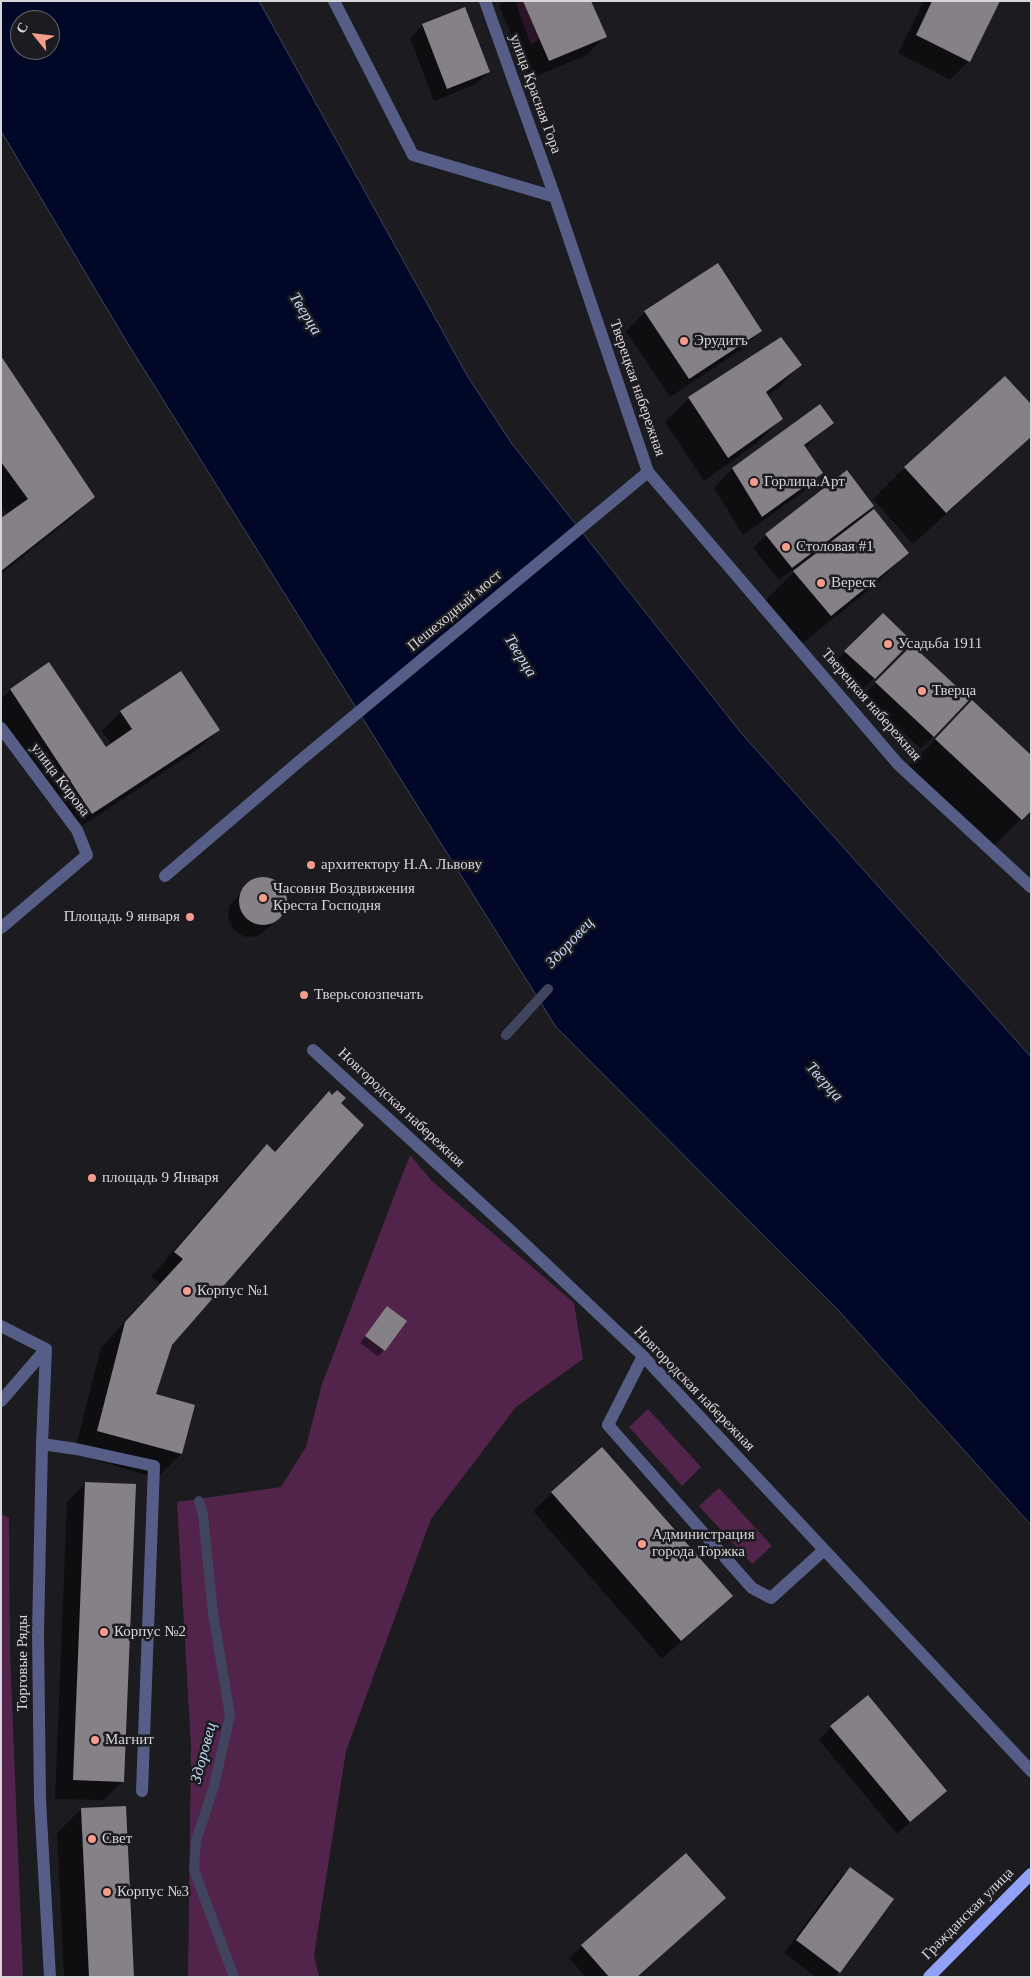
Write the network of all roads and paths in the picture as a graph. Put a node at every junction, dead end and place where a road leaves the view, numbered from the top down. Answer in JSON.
{"nodes":[{"id":1,"x":334,"y":1,"type":"edge"},
{"id":2,"x":485,"y":1,"type":"edge"},
{"id":3,"x":555,"y":197,"type":"junction"},
{"id":4,"x":648,"y":472,"type":"junction"},
{"id":5,"x":1,"y":728,"type":"edge"},
{"id":6,"x":164,"y":876,"type":"dead end"},
{"id":7,"x":1031,"y":887,"type":"edge"},
{"id":8,"x":1,"y":928,"type":"edge"},
{"id":9,"x":313,"y":1050,"type":"dead end"},
{"id":10,"x":1,"y":1326,"type":"edge"},
{"id":11,"x":46,"y":1349,"type":"junction"},
{"id":12,"x":643,"y":1356,"type":"junction"},
{"id":13,"x":1,"y":1401,"type":"edge"},
{"id":14,"x":42,"y":1444,"type":"junction"},
{"id":15,"x":824,"y":1550,"type":"junction"},
{"id":16,"x":1031,"y":1771,"type":"edge"},
{"id":17,"x":142,"y":1790,"type":"dead end"},
{"id":18,"x":1031,"y":1874,"type":"edge"},
{"id":19,"x":50,"y":1977,"type":"edge"},
{"id":20,"x":929,"y":1977,"type":"edge"}],
"edges":[{"from":1,"to":3,"type":"street"},
{"from":2,"to":3,"type":"street","name":"улица Красная Гора"},
{"from":3,"to":4,"type":"street","name":"Тверецкая набережная"},
{"from":4,"to":6,"type":"street","name":"Пешеходный мост"},
{"from":4,"to":7,"type":"street","name":"Тверецкая набережная"},
{"from":5,"to":8,"type":"street","name":"улица Кирова"},
{"from":9,"to":12,"type":"street","name":"Новгородская набережная"},
{"from":10,"to":11,"type":"street"},
{"from":11,"to":13,"type":"street"},
{"from":11,"to":14,"type":"street","name":"Торговые Ряды"},
{"from":12,"to":15,"type":"street","name":"Новгородская набережная"},
{"from":12,"to":15,"type":"street"},
{"from":14,"to":17,"type":"street"},
{"from":14,"to":19,"type":"street","name":"Торговые Ряды"},
{"from":15,"to":16,"type":"street","name":"Новгородская набережная"},
{"from":18,"to":20,"type":"main road","name":"Гражданская улица"}]}
